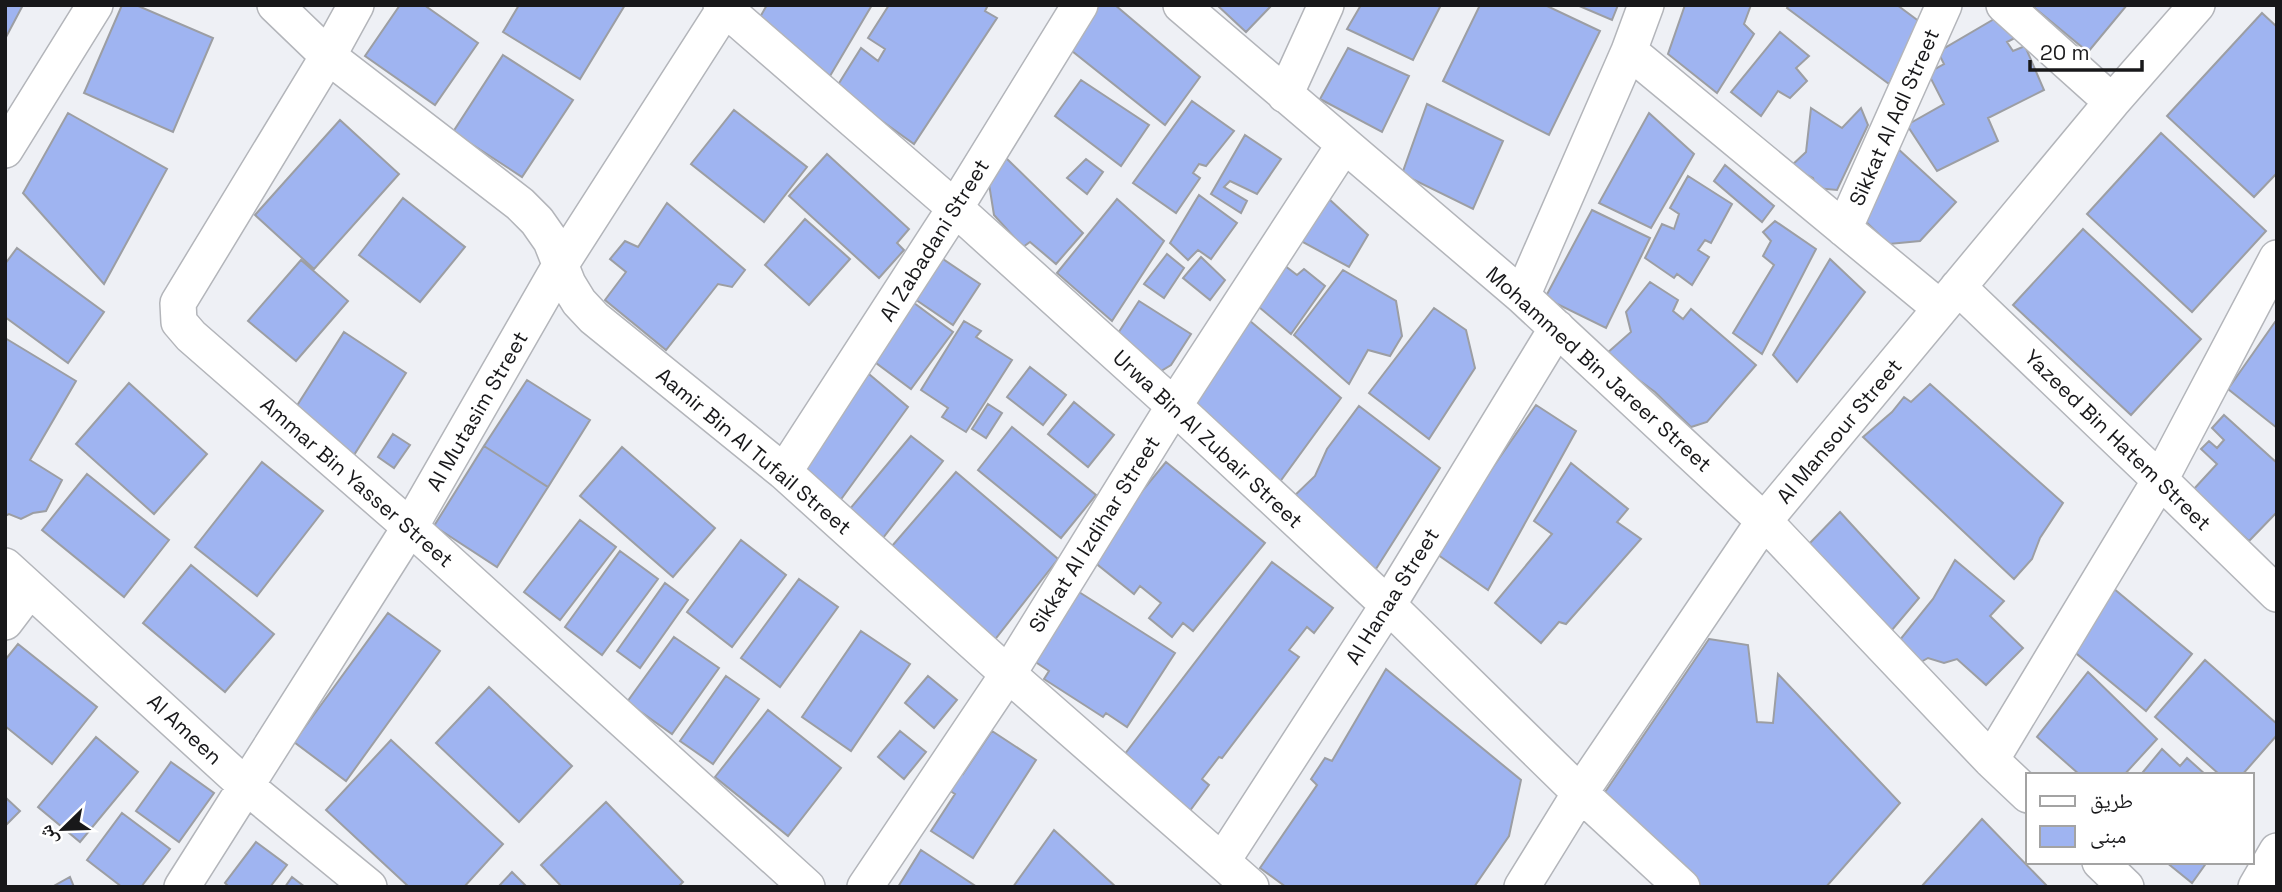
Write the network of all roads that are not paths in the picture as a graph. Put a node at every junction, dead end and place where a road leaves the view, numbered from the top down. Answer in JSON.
{"nodes":[{"id":1,"x":95,"y":5,"type":"edge"},
{"id":2,"x":275,"y":5,"type":"edge"},
{"id":3,"x":356,"y":5,"type":"edge"},
{"id":4,"x":1080,"y":5,"type":"edge"},
{"id":5,"x":1181,"y":5,"type":"edge"},
{"id":6,"x":1326,"y":5,"type":"edge"},
{"id":7,"x":1646,"y":5,"type":"edge"},
{"id":8,"x":1944,"y":5,"type":"edge"},
{"id":9,"x":2004,"y":5,"type":"edge"},
{"id":10,"x":2197,"y":5,"type":"edge"},
{"id":11,"x":724,"y":6,"type":"edge"},
{"id":12,"x":1629,"y":51,"type":"junction"},
{"id":13,"x":328,"y":56,"type":"junction"},
{"id":14,"x":1285,"y":95,"type":"junction"},
{"id":15,"x":2112,"y":102,"type":"junction"},
{"id":16,"x":1343,"y":145,"type":"junction"},
{"id":17,"x":5,"y":150,"type":"edge"},
{"id":18,"x":955,"y":208,"type":"junction"},
{"id":19,"x":1844,"y":229,"type":"junction"},
{"id":20,"x":2277,"y":257,"type":"edge"},
{"id":21,"x":561,"y":264,"type":"junction"},
{"id":22,"x":1522,"y":296,"type":"junction"},
{"id":23,"x":1949,"y":298,"type":"junction"},
{"id":24,"x":1557,"y":328,"type":"junction"},
{"id":25,"x":1174,"y":406,"type":"junction"},
{"id":26,"x":785,"y":472,"type":"junction"},
{"id":27,"x":2160,"y":480,"type":"junction"},
{"id":28,"x":1764,"y":521,"type":"junction"},
{"id":29,"x":410,"y":527,"type":"junction"},
{"id":30,"x":17,"y":578,"type":"edge"},
{"id":31,"x":2277,"y":594,"type":"edge"},
{"id":32,"x":1388,"y":605,"type":"junction"},
{"id":33,"x":5,"y":622,"type":"edge"},
{"id":34,"x":1008,"y":674,"type":"junction"},
{"id":35,"x":1991,"y":760,"type":"junction"},
{"id":36,"x":246,"y":786,"type":"junction"},
{"id":37,"x":1580,"y":793,"type":"junction"},
{"id":38,"x":2026,"y":793,"type":"edge"},
{"id":39,"x":2277,"y":851,"type":"edge"},
{"id":40,"x":1223,"y":860,"type":"junction"},
{"id":41,"x":2102,"y":864,"type":"edge"},
{"id":42,"x":181,"y":887,"type":"edge"},
{"id":43,"x":369,"y":887,"type":"edge"},
{"id":44,"x":807,"y":887,"type":"edge"},
{"id":45,"x":865,"y":887,"type":"edge"},
{"id":46,"x":1251,"y":887,"type":"edge"},
{"id":47,"x":1522,"y":887,"type":"edge"},
{"id":48,"x":1682,"y":887,"type":"edge"},
{"id":49,"x":2126,"y":887,"type":"edge"},
{"id":50,"x":2256,"y":887,"type":"edge"}],
"edges":[{"from":1,"to":17,"type":"street"},
{"from":2,"to":13,"type":"street","name":"Aamir Bin Al Tufail Street"},
{"from":3,"to":13,"type":"street","name":"Ammar Bin Yasser Street"},
{"from":4,"to":18,"type":"street","name":"Al Zabadani Street"},
{"from":5,"to":14,"type":"street","name":"Mohammed Bin Jareer Street"},
{"from":6,"to":14,"type":"street"},
{"from":7,"to":12,"type":"street"},
{"from":8,"to":19,"type":"street","name":"Sikkat Al Adl Street"},
{"from":9,"to":15,"type":"street"},
{"from":10,"to":15,"type":"street","name":"Al Mansour Street"},
{"from":11,"to":18,"type":"street","name":"Urwa Bin Al Zubair Street"},
{"from":11,"to":21,"type":"street","name":"Al Mutasim Street"},
{"from":12,"to":19,"type":"street","name":"Yazeed Bin Hatem Street"},
{"from":12,"to":22,"type":"street"},
{"from":13,"to":21,"type":"street","name":"Aamir Bin Al Tufail Street"},
{"from":13,"to":29,"type":"street","name":"Ammar Bin Yasser Street"},
{"from":14,"to":16,"type":"street","name":"Mohammed Bin Jareer Street"},
{"from":15,"to":23,"type":"street","name":"Al Mansour Street"},
{"from":16,"to":22,"type":"street","name":"Mohammed Bin Jareer Street"},
{"from":16,"to":25,"type":"street","name":"Sikkat Al Izdihar Street"},
{"from":18,"to":25,"type":"street","name":"Urwa Bin Al Zubair Street"},
{"from":18,"to":26,"type":"street","name":"Al Zabadani Street"},
{"from":19,"to":23,"type":"street","name":"Yazeed Bin Hatem Street"},
{"from":20,"to":27,"type":"street"},
{"from":21,"to":26,"type":"street","name":"Aamir Bin Al Tufail Street"},
{"from":21,"to":29,"type":"street","name":"Al Mutasim Street"},
{"from":22,"to":24,"type":"street","name":"Mohammed Bin Jareer Street"},
{"from":23,"to":27,"type":"street","name":"Yazeed Bin Hatem Street"},
{"from":23,"to":28,"type":"street","name":"Al Mansour Street"},
{"from":24,"to":28,"type":"street","name":"Mohammed Bin Jareer Street"},
{"from":24,"to":32,"type":"street","name":"Al Hanaa Street"},
{"from":25,"to":32,"type":"street","name":"Urwa Bin Al Zubair Street"},
{"from":25,"to":34,"type":"street","name":"Sikkat Al Izdihar Street"},
{"from":26,"to":34,"type":"street","name":"Aamir Bin Al Tufail Street"},
{"from":27,"to":31,"type":"street","name":"Yazeed Bin Hatem Street"},
{"from":27,"to":35,"type":"street"},
{"from":28,"to":35,"type":"street","name":"Mohammed Bin Jareer Street"},
{"from":28,"to":37,"type":"street","name":"Al Mansour Street"},
{"from":29,"to":36,"type":"street","name":"Al Mutasim Street"},
{"from":29,"to":44,"type":"street","name":"Ammar Bin Yasser Street"},
{"from":30,"to":33,"type":"street"},
{"from":30,"to":36,"type":"street","name":"Al Ameen"},
{"from":32,"to":37,"type":"street","name":"Urwa Bin Al Zubair Street"},
{"from":32,"to":40,"type":"street","name":"Al Hanaa Street"},
{"from":34,"to":40,"type":"street","name":"Aamir Bin Al Tufail Street"},
{"from":34,"to":45,"type":"street","name":"Sikkat Al Izdihar Street"},
{"from":35,"to":38,"type":"street","name":"Mohammed Bin Jareer Street"},
{"from":36,"to":42,"type":"street","name":"Al Mutasim Street"},
{"from":36,"to":43,"type":"street","name":"Al Ameen"},
{"from":37,"to":47,"type":"street","name":"Al Mansour Street"},
{"from":37,"to":48,"type":"street","name":"Urwa Bin Al Zubair Street"},
{"from":39,"to":50,"type":"street"},
{"from":40,"to":46,"type":"street","name":"Aamir Bin Al Tufail Street"},
{"from":41,"to":49,"type":"street"}]}
